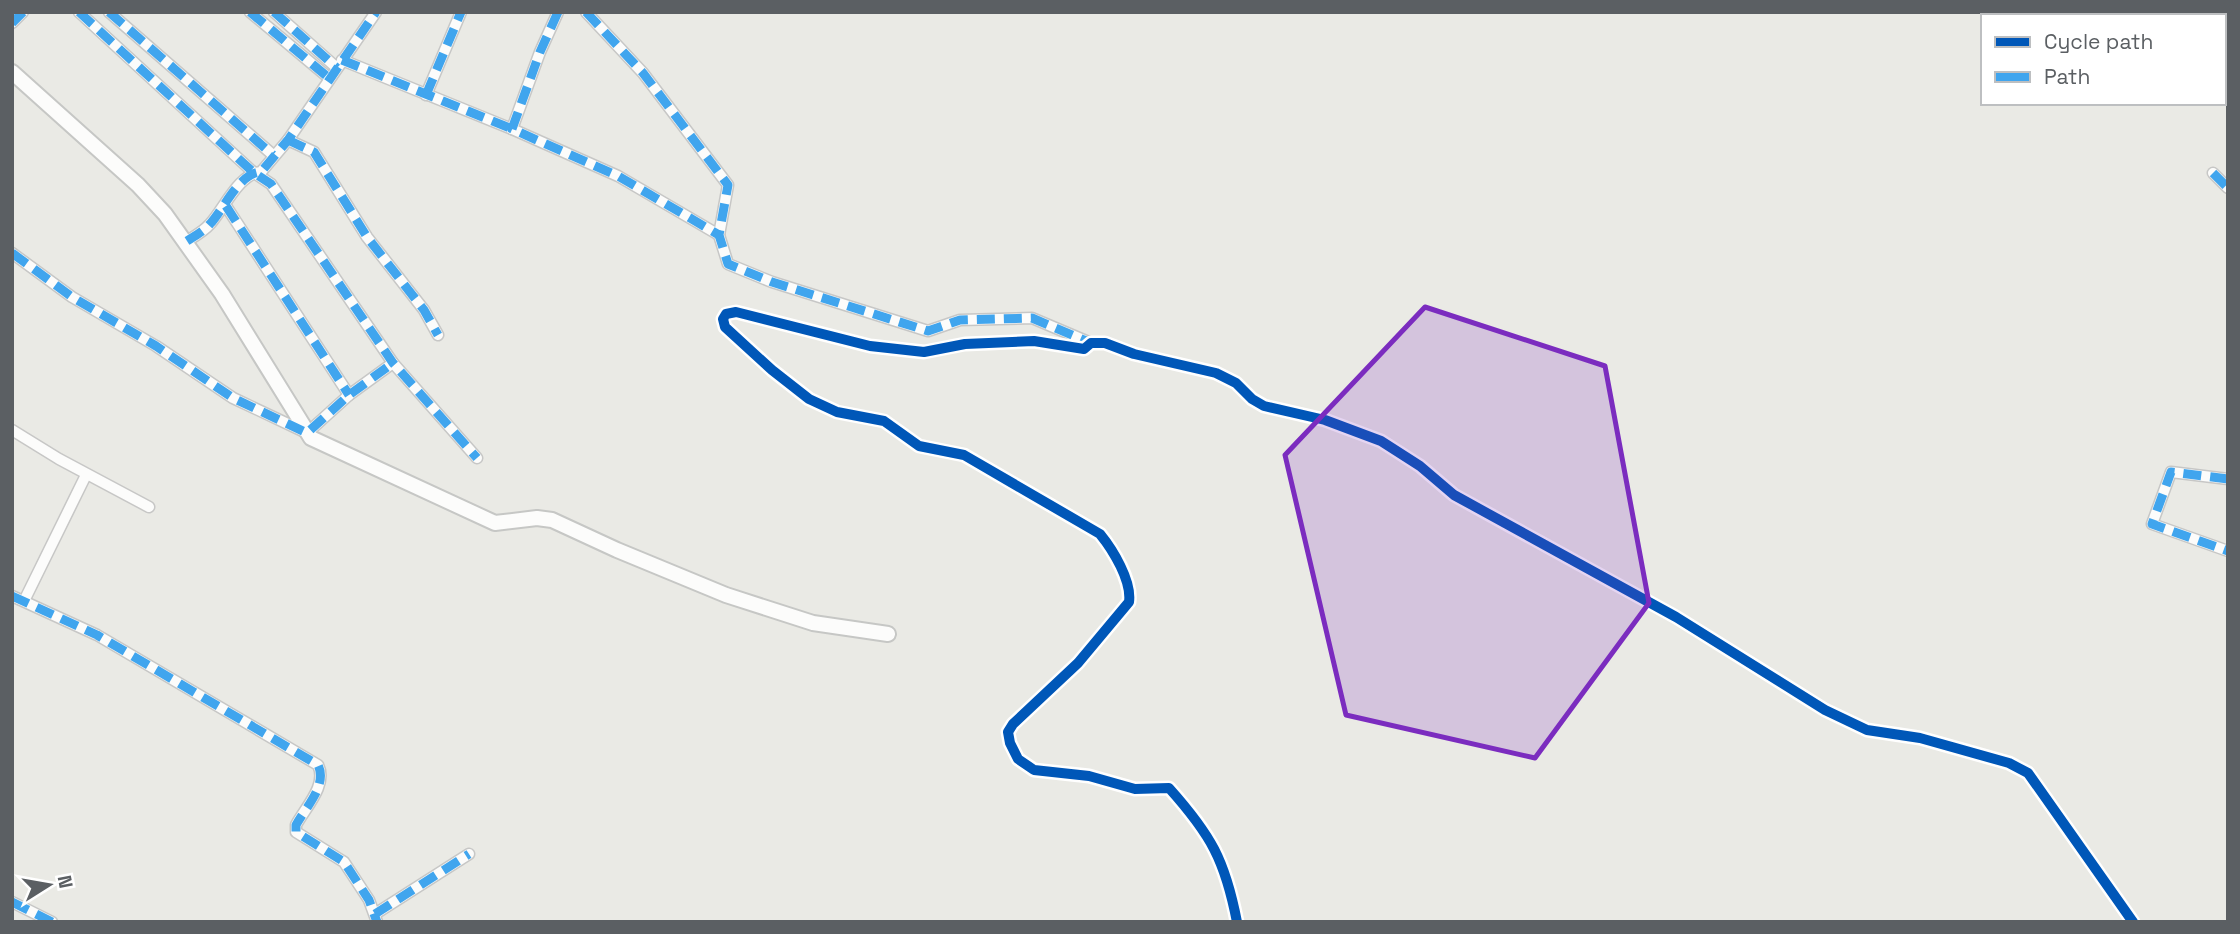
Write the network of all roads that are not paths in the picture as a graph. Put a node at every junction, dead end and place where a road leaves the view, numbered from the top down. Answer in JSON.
{"nodes":[{"id":1,"x":23,"y":12,"type":"edge"},
{"id":2,"x":79,"y":12,"type":"edge"},
{"id":3,"x":109,"y":12,"type":"edge"},
{"id":4,"x":250,"y":12,"type":"edge"},
{"id":5,"x":274,"y":12,"type":"edge"},
{"id":6,"x":376,"y":12,"type":"edge"},
{"id":7,"x":461,"y":12,"type":"edge"},
{"id":8,"x":558,"y":12,"type":"edge"},
{"id":9,"x":586,"y":12,"type":"edge"},
{"id":10,"x":12,"y":23,"type":"edge"},
{"id":11,"x":340,"y":64,"type":"junction"},
{"id":12,"x":12,"y":72,"type":"edge"},
{"id":13,"x":329,"y":78,"type":"junction"},
{"id":14,"x":426,"y":94,"type":"junction"},
{"id":15,"x":512,"y":130,"type":"junction"},
{"id":16,"x":288,"y":140,"type":"junction"},
{"id":17,"x":273,"y":155,"type":"junction"},
{"id":18,"x":253,"y":172,"type":"junction"},
{"id":19,"x":2213,"y":173,"type":"dead end"},
{"id":20,"x":2228,"y":188,"type":"edge"},
{"id":21,"x":226,"y":206,"type":"junction"},
{"id":22,"x":719,"y":235,"type":"junction"},
{"id":23,"x":187,"y":241,"type":"junction"},
{"id":24,"x":12,"y":253,"type":"edge"},
{"id":25,"x":438,"y":335,"type":"dead end"},
{"id":26,"x":1091,"y":344,"type":"junction"},
{"id":27,"x":393,"y":363,"type":"junction"},
{"id":28,"x":349,"y":395,"type":"junction"},
{"id":29,"x":12,"y":430,"type":"edge"},
{"id":30,"x":307,"y":433,"type":"junction"},
{"id":31,"x":477,"y":458,"type":"dead end"},
{"id":32,"x":86,"y":475,"type":"junction"},
{"id":33,"x":2228,"y":480,"type":"edge"},
{"id":34,"x":149,"y":507,"type":"dead end"},
{"id":35,"x":2228,"y":551,"type":"edge"},
{"id":36,"x":12,"y":596,"type":"edge"},
{"id":37,"x":25,"y":599,"type":"junction"},
{"id":38,"x":888,"y":634,"type":"dead end"},
{"id":39,"x":469,"y":854,"type":"dead end"},
{"id":40,"x":12,"y":902,"type":"edge"},
{"id":41,"x":376,"y":918,"type":"edge"},
{"id":42,"x":52,"y":922,"type":"edge"},
{"id":43,"x":1237,"y":922,"type":"edge"},
{"id":44,"x":2133,"y":922,"type":"edge"}],
"edges":[{"from":1,"to":10,"type":"street"},
{"from":2,"to":18,"type":"street"},
{"from":3,"to":17,"type":"street"},
{"from":4,"to":13,"type":"street"},
{"from":5,"to":11,"type":"street"},
{"from":6,"to":11,"type":"street"},
{"from":7,"to":14,"type":"street"},
{"from":8,"to":15,"type":"street"},
{"from":9,"to":22,"type":"street"},
{"from":11,"to":13,"type":"street"},
{"from":11,"to":14,"type":"street"},
{"from":12,"to":23,"type":"street"},
{"from":13,"to":16,"type":"street"},
{"from":14,"to":15,"type":"street"},
{"from":15,"to":22,"type":"street"},
{"from":16,"to":17,"type":"street"},
{"from":16,"to":25,"type":"street"},
{"from":17,"to":18,"type":"street"},
{"from":18,"to":21,"type":"street"},
{"from":18,"to":27,"type":"street"},
{"from":19,"to":20,"type":"street"},
{"from":21,"to":23,"type":"street"},
{"from":21,"to":28,"type":"street"},
{"from":22,"to":26,"type":"street"},
{"from":23,"to":30,"type":"street"},
{"from":24,"to":30,"type":"street"},
{"from":26,"to":43,"type":"street"},
{"from":26,"to":44,"type":"street"},
{"from":27,"to":28,"type":"street"},
{"from":27,"to":31,"type":"street"},
{"from":28,"to":30,"type":"street"},
{"from":29,"to":32,"type":"street"},
{"from":30,"to":38,"type":"street"},
{"from":32,"to":34,"type":"street"},
{"from":32,"to":37,"type":"street"},
{"from":33,"to":35,"type":"street"},
{"from":36,"to":37,"type":"street"},
{"from":37,"to":41,"type":"street"},
{"from":39,"to":41,"type":"street"},
{"from":40,"to":42,"type":"street"}]}
